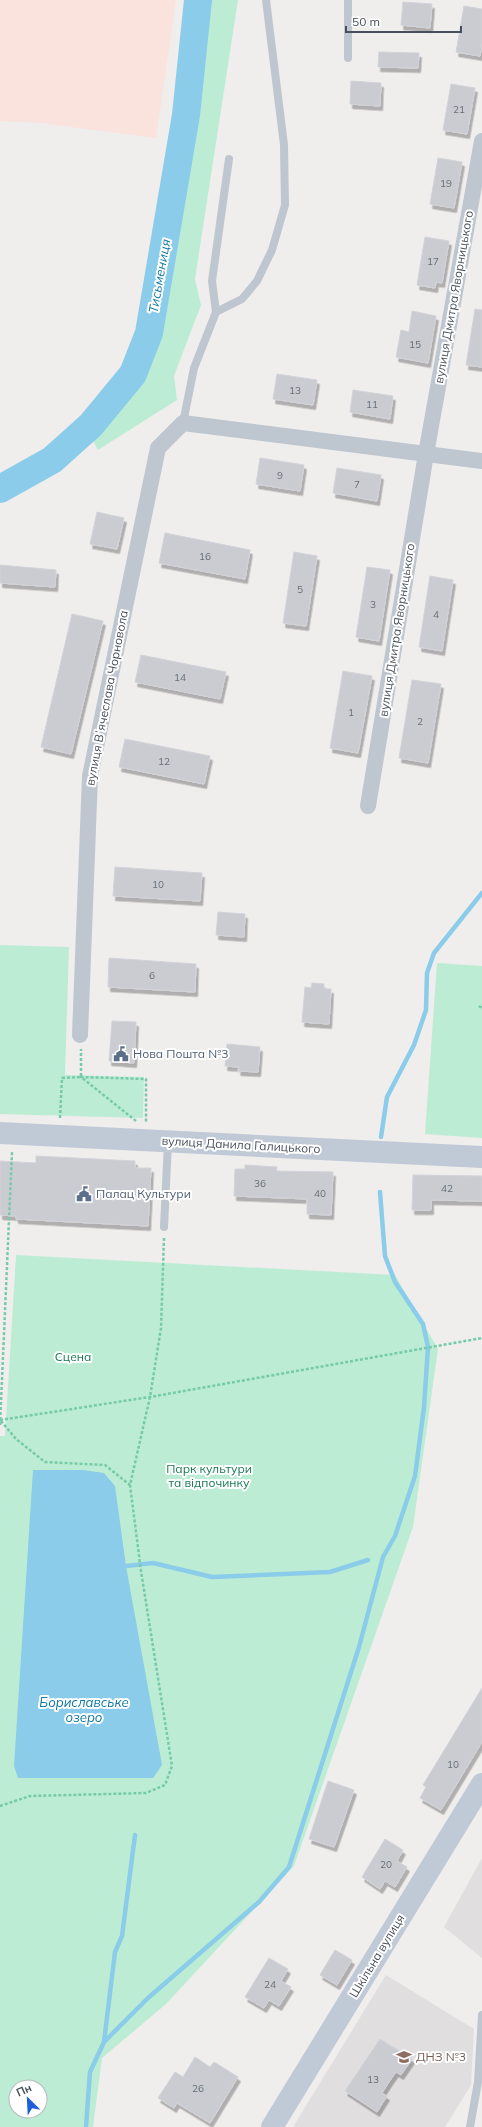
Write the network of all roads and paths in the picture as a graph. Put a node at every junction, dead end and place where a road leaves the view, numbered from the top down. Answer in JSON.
{"nodes":[{"id":1,"x":266,"y":0,"type":"edge"},
{"id":2,"x":348,"y":0,"type":"edge"},
{"id":3,"x":348,"y":58,"type":"dead end"},
{"id":4,"x":482,"y":141,"type":"edge"},
{"id":5,"x":229,"y":160,"type":"dead end"},
{"id":6,"x":216,"y":312,"type":"junction"},
{"id":7,"x":183,"y":423,"type":"junction"},
{"id":8,"x":426,"y":454,"type":"junction"},
{"id":9,"x":482,"y":461,"type":"edge"},
{"id":10,"x":368,"y":806,"type":"dead end"},
{"id":11,"x":479,"y":1006,"type":"dead end"},
{"id":12,"x":482,"y":1008,"type":"edge"},
{"id":13,"x":80,"y":1034,"type":"joint"},
{"id":14,"x":81,"y":1077,"type":"junction"},
{"id":15,"x":60,"y":1120,"type":"dead end"},
{"id":16,"x":6,"y":1134,"type":"edge"},
{"id":17,"x":168,"y":1142,"type":"junction"},
{"id":18,"x":482,"y":1157,"type":"edge"},
{"id":19,"x":164,"y":1227,"type":"joint"},
{"id":20,"x":482,"y":1338,"type":"edge"},
{"id":21,"x":150,"y":1397,"type":"junction"},
{"id":22,"x":0,"y":1420,"type":"edge"},
{"id":23,"x":0,"y":1425,"type":"edge"},
{"id":24,"x":130,"y":1485,"type":"junction"},
{"id":25,"x":482,"y":1784,"type":"edge"},
{"id":26,"x":0,"y":1806,"type":"edge"},
{"id":27,"x":482,"y":2015,"type":"edge"},
{"id":28,"x":272,"y":2127,"type":"edge"},
{"id":29,"x":470,"y":2127,"type":"edge"}],
"edges":[{"from":1,"to":6,"type":"lane"},
{"from":2,"to":3,"type":"lane"},
{"from":4,"to":8,"type":"street","name":"вулиця Дмитра Яворницького"},
{"from":5,"to":6,"type":"lane"},
{"from":6,"to":7,"type":"lane"},
{"from":7,"to":8,"type":"street"},
{"from":7,"to":13,"type":"street","name":"вулиця Вʼячеслава Чорновола"},
{"from":8,"to":9,"type":"street"},
{"from":8,"to":10,"type":"street","name":"вулиця Дмитра Яворницького"},
{"from":11,"to":12,"type":"path"},
{"from":13,"to":14,"type":"path"},
{"from":14,"to":14,"type":"path"},
{"from":14,"to":15,"type":"path"},
{"from":16,"to":17,"type":"main road","name":"вулиця Данила Галицького"},
{"from":16,"to":22,"type":"path"},
{"from":17,"to":18,"type":"main road","name":"вулиця Данила Галицького"},
{"from":17,"to":19,"type":"lane"},
{"from":19,"to":21,"type":"path"},
{"from":20,"to":21,"type":"path"},
{"from":21,"to":22,"type":"path"},
{"from":21,"to":24,"type":"path"},
{"from":22,"to":23,"type":"path"},
{"from":22,"to":24,"type":"path"},
{"from":24,"to":26,"type":"path"},
{"from":25,"to":28,"type":"main road","name":"Шкільна вулиця"},
{"from":27,"to":29,"type":"lane"}]}
